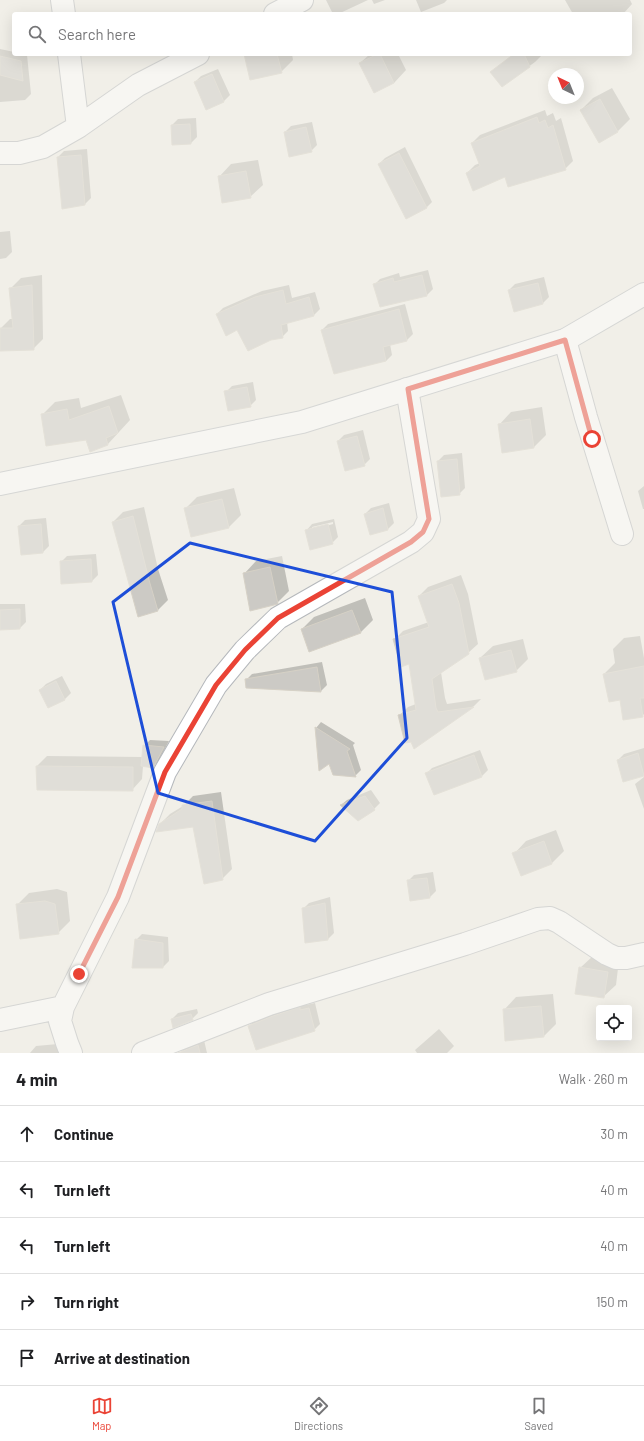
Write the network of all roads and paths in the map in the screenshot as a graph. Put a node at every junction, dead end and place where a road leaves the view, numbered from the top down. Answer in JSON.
{"nodes":[{"id":1,"x":62,"y":0,"type":"edge"},
{"id":2,"x":302,"y":0,"type":"edge"},
{"id":3,"x":64,"y":12,"type":"edge"},
{"id":4,"x":279,"y":12,"type":"edge"},
{"id":5,"x":69,"y":56,"type":"edge"},
{"id":6,"x":194,"y":56,"type":"edge"},
{"id":7,"x":78,"y":127,"type":"junction"},
{"id":8,"x":0,"y":153,"type":"edge"},
{"id":9,"x":644,"y":294,"type":"edge"},
{"id":10,"x":565,"y":340,"type":"junction"},
{"id":11,"x":408,"y":389,"type":"junction"},
{"id":12,"x":0,"y":484,"type":"edge"},
{"id":13,"x":622,"y":534,"type":"dead end"},
{"id":14,"x":644,"y":954,"type":"edge"},
{"id":15,"x":63,"y":1006,"type":"junction"},
{"id":16,"x":0,"y":1020,"type":"edge"},
{"id":17,"x":71,"y":1053,"type":"edge"},
{"id":18,"x":143,"y":1053,"type":"edge"}],
"edges":[{"from":1,"to":3,"type":"street"},
{"from":2,"to":4,"type":"street"},
{"from":5,"to":7,"type":"street"},
{"from":6,"to":7,"type":"street"},
{"from":7,"to":8,"type":"street"},
{"from":9,"to":10,"type":"street"},
{"from":10,"to":11,"type":"street"},
{"from":10,"to":13,"type":"street"},
{"from":11,"to":12,"type":"street"},
{"from":11,"to":15,"type":"street"},
{"from":14,"to":18,"type":"street"},
{"from":15,"to":16,"type":"street"},
{"from":15,"to":17,"type":"street"}]}
